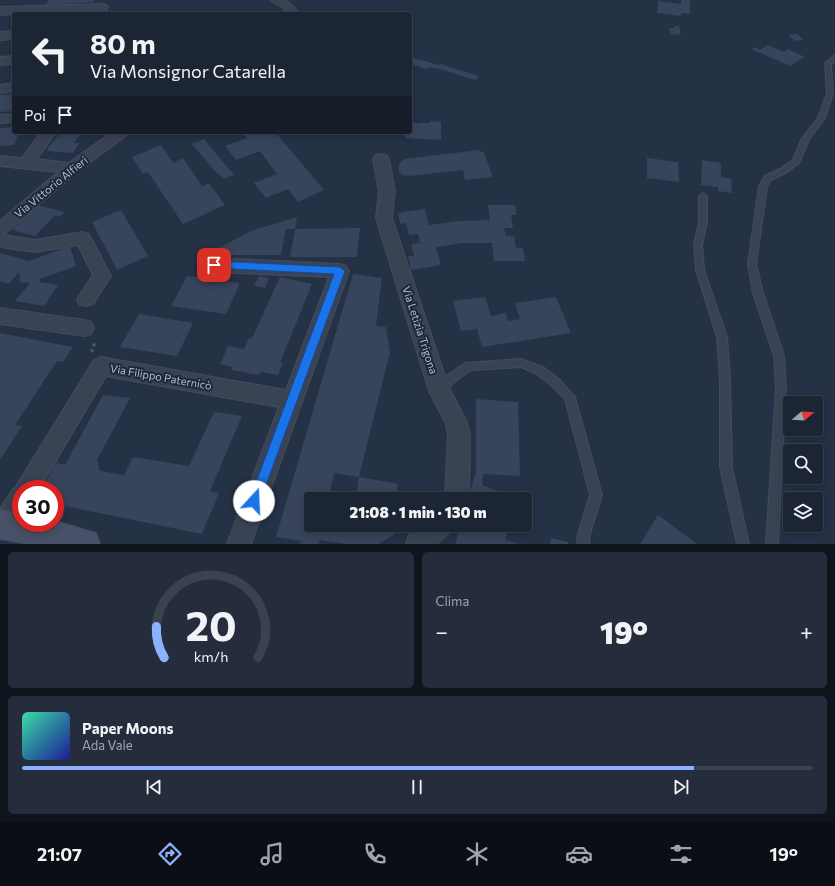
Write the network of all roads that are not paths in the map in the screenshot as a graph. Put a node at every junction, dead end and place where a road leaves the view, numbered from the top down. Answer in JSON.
{"nodes":[{"id":1,"x":276,"y":0,"type":"edge"},
{"id":2,"x":0,"y":11,"type":"edge"},
{"id":3,"x":100,"y":12,"type":"edge"},
{"id":4,"x":291,"y":12,"type":"edge"},
{"id":5,"x":0,"y":36,"type":"edge"},
{"id":6,"x":12,"y":36,"type":"edge"},
{"id":7,"x":835,"y":57,"type":"edge"},
{"id":8,"x":12,"y":60,"type":"edge"},
{"id":9,"x":0,"y":61,"type":"edge"},
{"id":10,"x":12,"y":87,"type":"edge"},
{"id":11,"x":0,"y":88,"type":"edge"},
{"id":12,"x":12,"y":118,"type":"edge"},
{"id":13,"x":0,"y":119,"type":"edge"},
{"id":14,"x":48,"y":134,"type":"edge"},
{"id":15,"x":119,"y":134,"type":"edge"},
{"id":16,"x":381,"y":159,"type":"dead end"},
{"id":17,"x":0,"y":161,"type":"edge"},
{"id":18,"x":26,"y":163,"type":"junction"},
{"id":19,"x":72,"y":168,"type":"junction"},
{"id":20,"x":702,"y":196,"type":"dead end"},
{"id":21,"x":0,"y":230,"type":"edge"},
{"id":22,"x":0,"y":240,"type":"edge"},
{"id":23,"x":214,"y":265,"type":"dead end"},
{"id":24,"x":86,"y":299,"type":"dead end"},
{"id":25,"x":0,"y":316,"type":"edge"},
{"id":26,"x":84,"y":328,"type":"dead end"},
{"id":27,"x":439,"y":391,"type":"junction"},
{"id":28,"x":291,"y":400,"type":"junction"},
{"id":29,"x":31,"y":480,"type":"edge"},
{"id":30,"x":457,"y":492,"type":"edge"},
{"id":31,"x":12,"y":511,"type":"edge"},
{"id":32,"x":2,"y":525,"type":"edge"},
{"id":33,"x":431,"y":532,"type":"edge"},
{"id":34,"x":85,"y":544,"type":"edge"},
{"id":35,"x":239,"y":544,"type":"edge"},
{"id":36,"x":418,"y":544,"type":"edge"},
{"id":37,"x":583,"y":544,"type":"edge"},
{"id":38,"x":743,"y":544,"type":"edge"},
{"id":39,"x":772,"y":544,"type":"edge"}],
"edges":[{"from":1,"to":4,"type":"street"},
{"from":2,"to":3,"type":"street"},
{"from":5,"to":6,"type":"street"},
{"from":7,"to":39,"type":"lane"},
{"from":8,"to":9,"type":"street"},
{"from":10,"to":11,"type":"street"},
{"from":12,"to":13,"type":"street"},
{"from":14,"to":18,"type":"street"},
{"from":15,"to":19,"type":"street","name":"Via Vittorio Alfieri"},
{"from":16,"to":27,"type":"street","name":"Via Letizia Trigona"},
{"from":17,"to":18,"type":"street"},
{"from":18,"to":19,"type":"street"},
{"from":19,"to":21,"type":"street","name":"Via Vittorio Alfieri"},
{"from":20,"to":38,"type":"lane"},
{"from":22,"to":24,"type":"street"},
{"from":23,"to":28,"type":"street"},
{"from":25,"to":26,"type":"street"},
{"from":27,"to":30,"type":"street","name":"Via Letizia Trigona"},
{"from":27,"to":37,"type":"lane"},
{"from":28,"to":29,"type":"street","name":"Via Filippo Paternicò"},
{"from":28,"to":35,"type":"street"},
{"from":31,"to":32,"type":"street"},
{"from":32,"to":34,"type":"main road"},
{"from":33,"to":36,"type":"street"}]}
